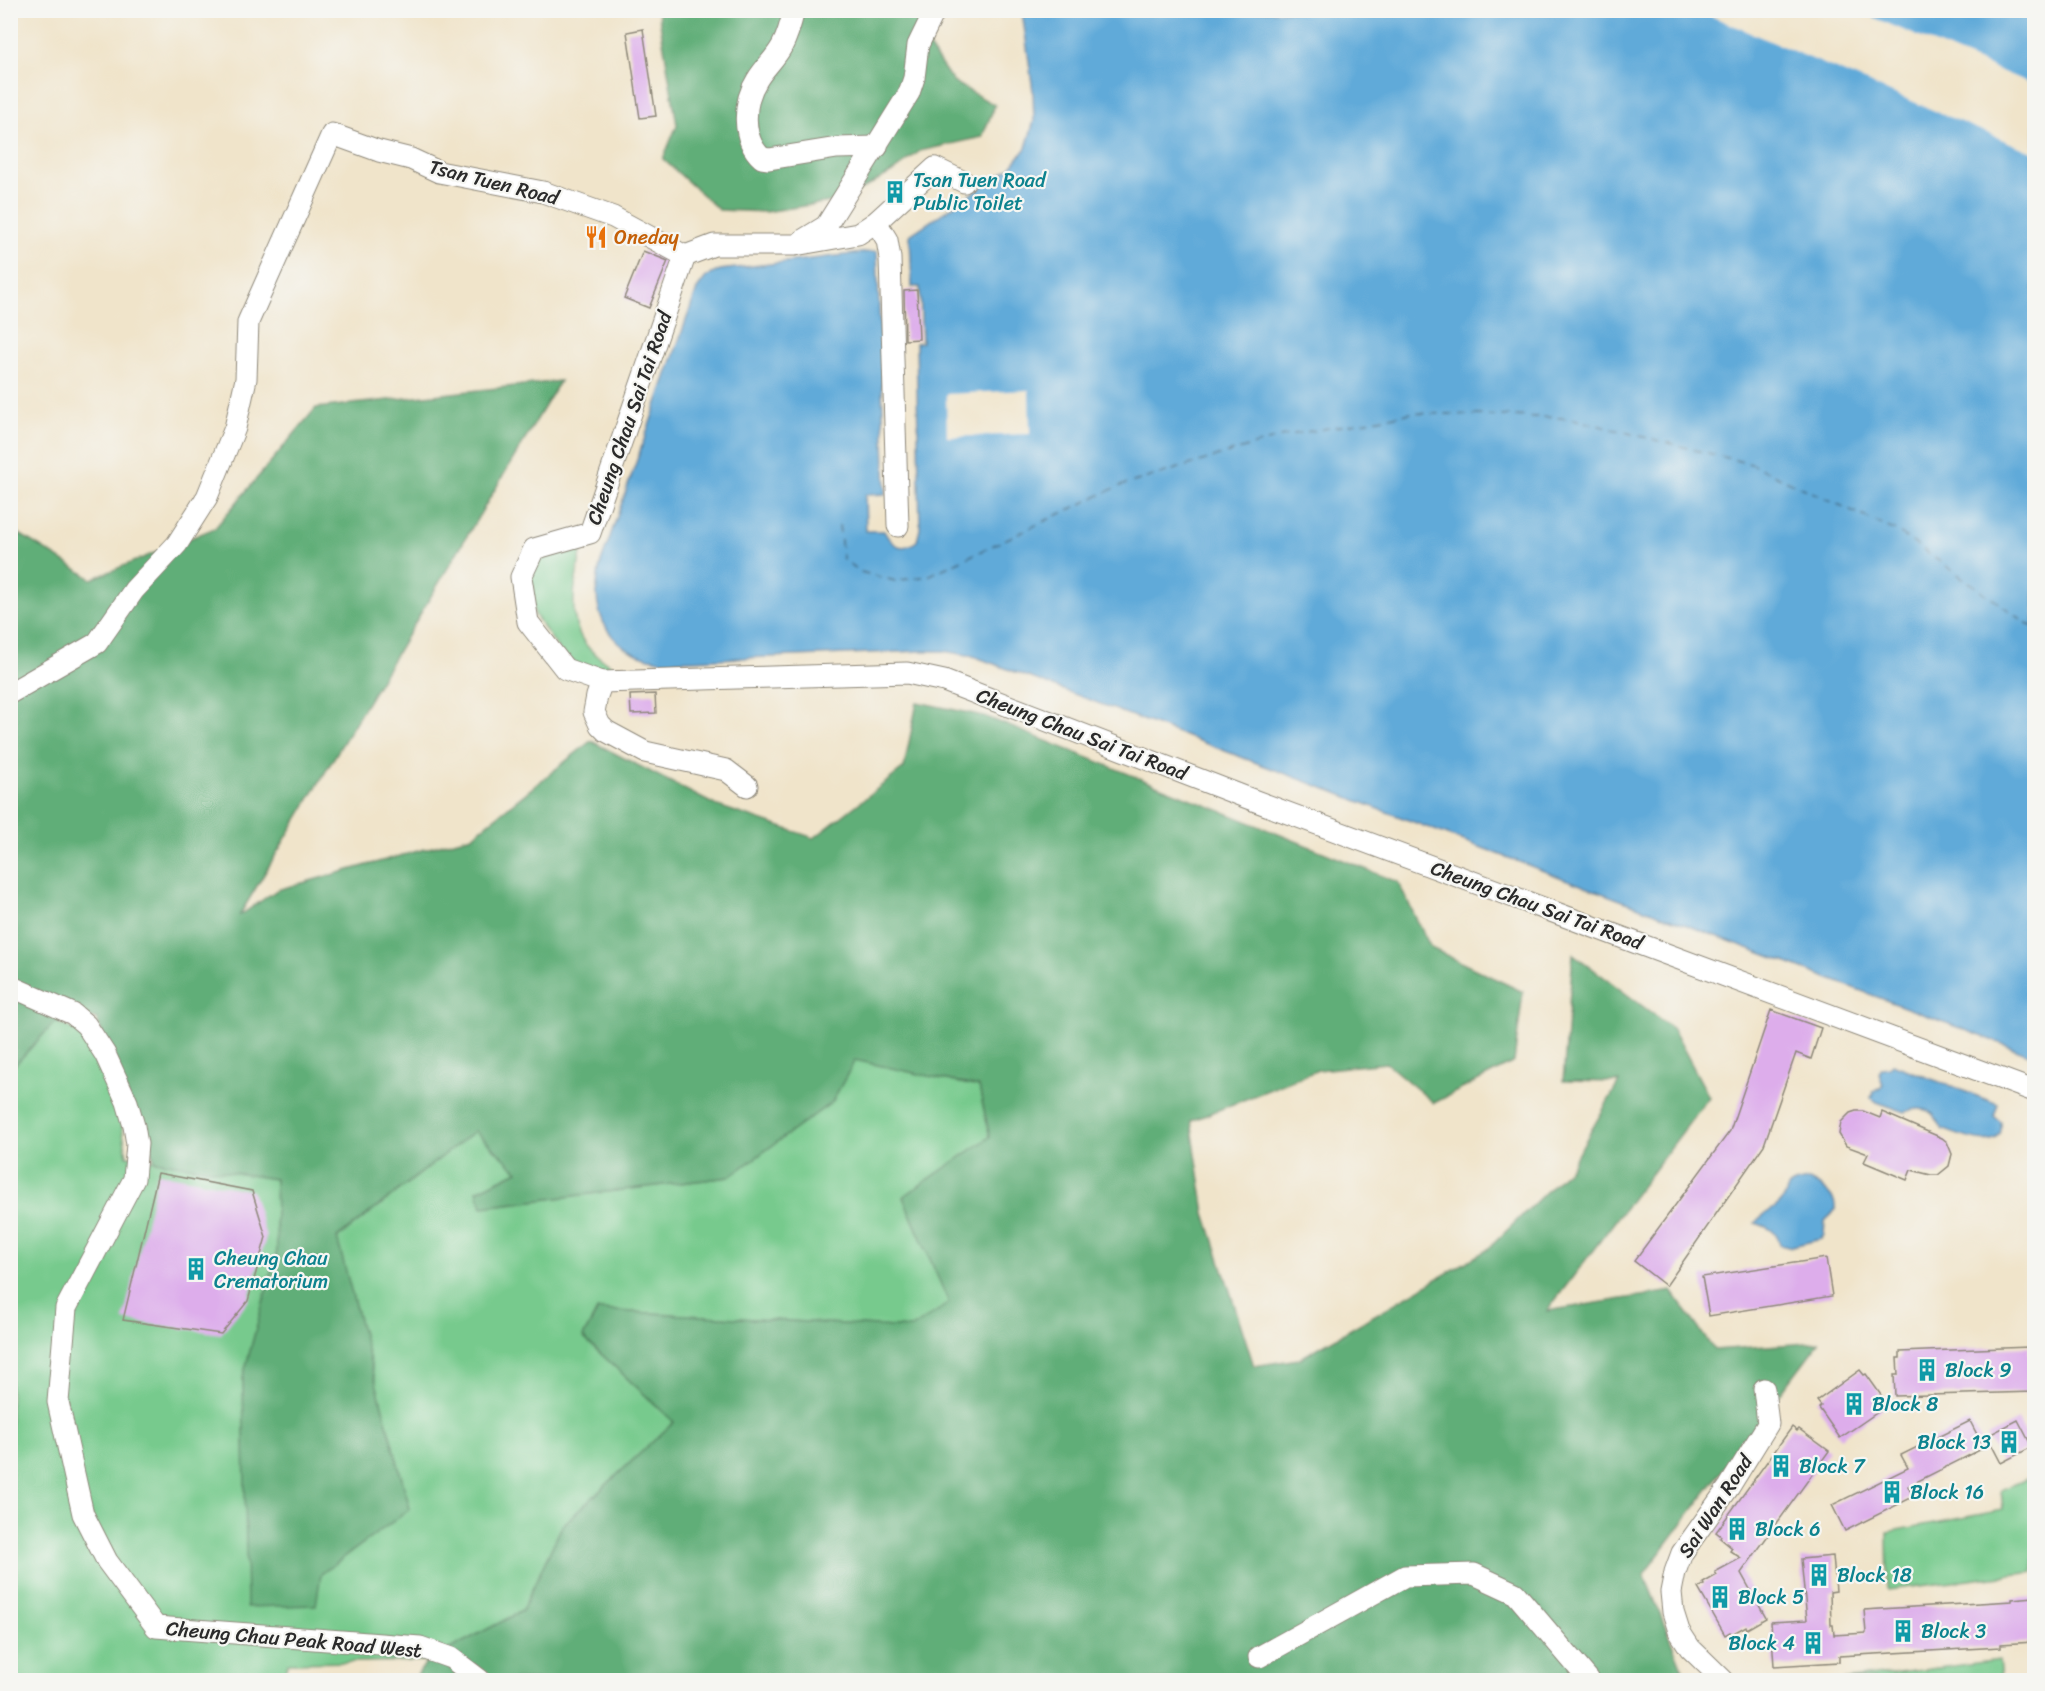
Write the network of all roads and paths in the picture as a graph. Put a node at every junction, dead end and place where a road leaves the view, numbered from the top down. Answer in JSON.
{"nodes":[{"id":1,"x":794,"y":10,"type":"edge"},
{"id":2,"x":935,"y":10,"type":"edge"},
{"id":3,"x":877,"y":147,"type":"junction"},
{"id":4,"x":964,"y":182,"type":"dead end"},
{"id":5,"x":876,"y":222,"type":"junction"},
{"id":6,"x":795,"y":245,"type":"junction"},
{"id":7,"x":685,"y":256,"type":"junction"},
{"id":8,"x":898,"y":526,"type":"dead end"},
{"id":9,"x":602,"y":682,"type":"junction"},
{"id":10,"x":10,"y":693,"type":"edge"},
{"id":11,"x":747,"y":786,"type":"dead end"},
{"id":12,"x":10,"y":986,"type":"edge"},
{"id":13,"x":2034,"y":1091,"type":"edge"},
{"id":14,"x":1764,"y":1389,"type":"dead end"},
{"id":15,"x":1259,"y":1657,"type":"dead end"},
{"id":16,"x":480,"y":1680,"type":"edge"},
{"id":17,"x":1589,"y":1680,"type":"edge"},
{"id":18,"x":1723,"y":1680,"type":"edge"}],
"edges":[{"from":1,"to":3,"type":"street"},
{"from":2,"to":3,"type":"street"},
{"from":3,"to":6,"type":"street"},
{"from":4,"to":5,"type":"street"},
{"from":5,"to":6,"type":"street"},
{"from":5,"to":8,"type":"street"},
{"from":6,"to":7,"type":"street"},
{"from":7,"to":9,"type":"street","name":"Cheung Chau Sai Tai Road"},
{"from":7,"to":10,"type":"street","name":"Tsan Tuen Road"},
{"from":9,"to":11,"type":"street"},
{"from":9,"to":13,"type":"street","name":"Cheung Chau Sai Tai Road"},
{"from":12,"to":16,"type":"street","name":"Cheung Chau Peak Road West"},
{"from":14,"to":18,"type":"street","name":"Sai Wan Road"},
{"from":15,"to":17,"type":"street"}]}
